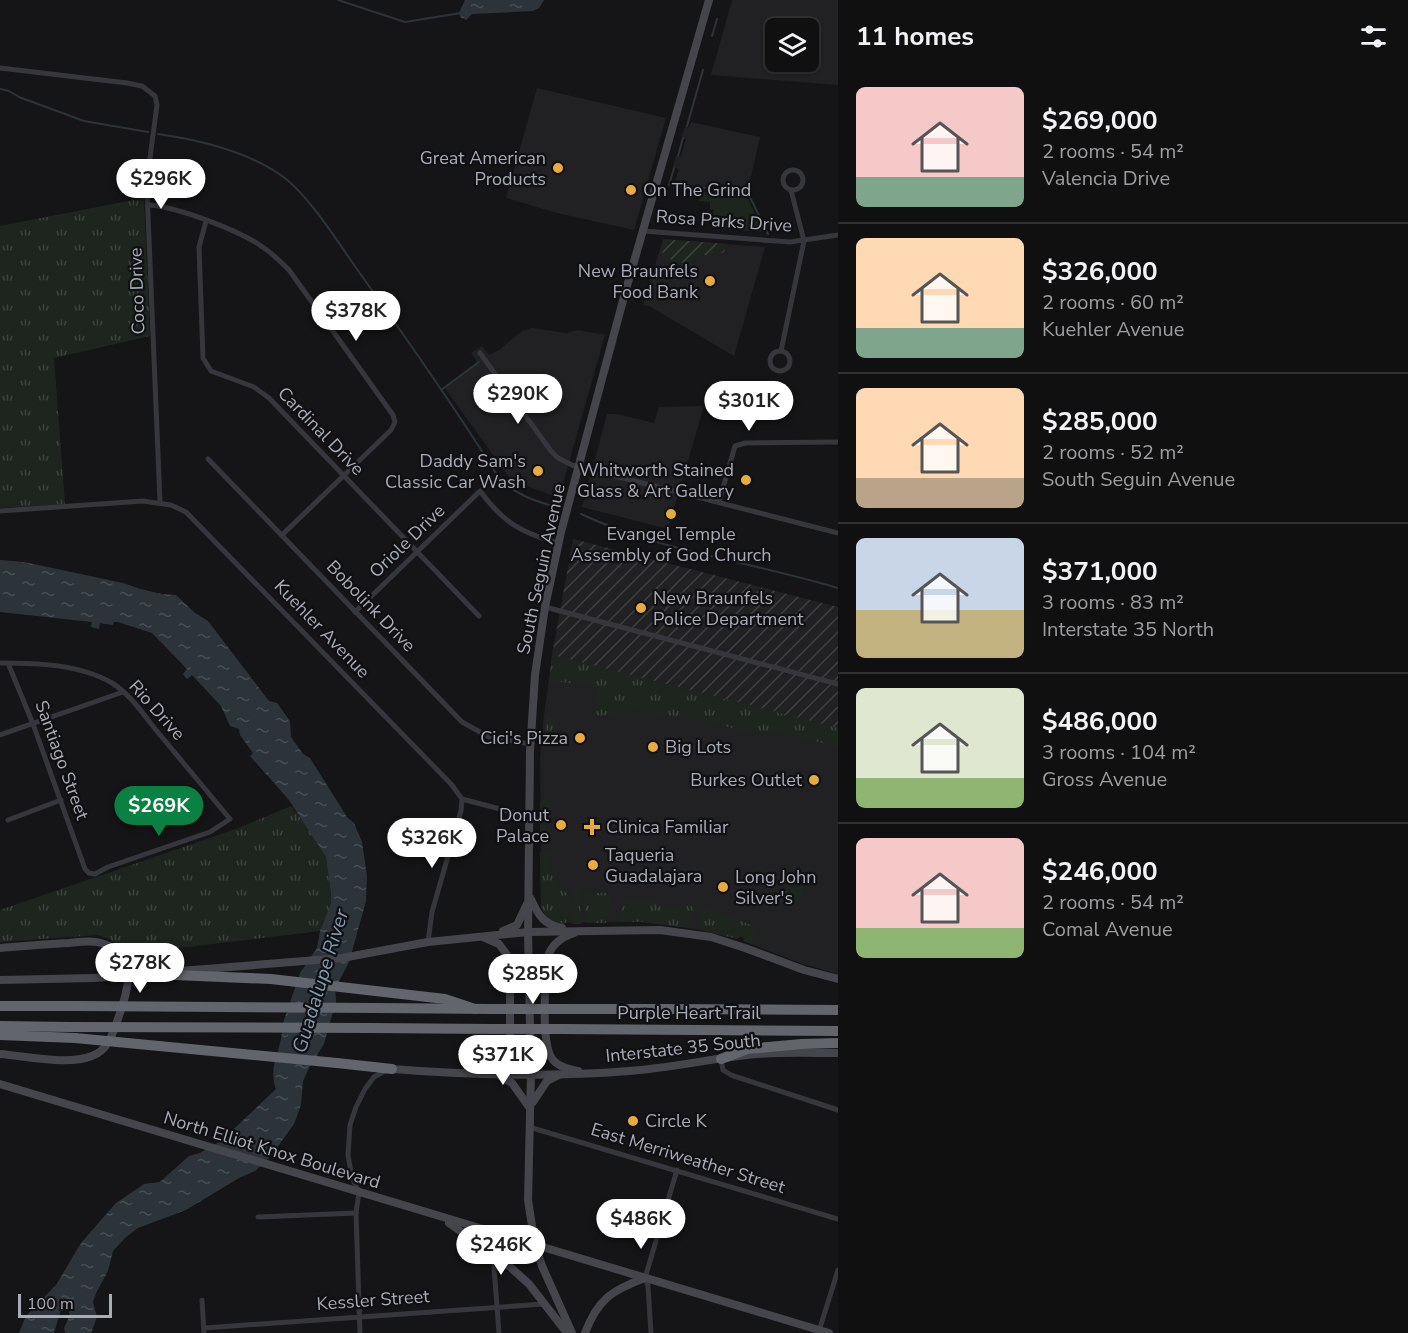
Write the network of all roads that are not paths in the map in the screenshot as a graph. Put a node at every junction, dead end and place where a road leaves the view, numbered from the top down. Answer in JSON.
{"nodes":[{"id":1,"x":709,"y":0,"type":"edge"},
{"id":2,"x":0,"y":68,"type":"edge"},
{"id":3,"x":791,"y":190,"type":"dead end"},
{"id":4,"x":149,"y":205,"type":"junction"},
{"id":5,"x":206,"y":220,"type":"junction"},
{"id":6,"x":643,"y":231,"type":"junction"},
{"id":7,"x":838,"y":236,"type":"edge"},
{"id":8,"x":804,"y":241,"type":"junction"},
{"id":9,"x":781,"y":351,"type":"dead end"},
{"id":10,"x":480,"y":353,"type":"dead end"},
{"id":11,"x":838,"y":442,"type":"edge"},
{"id":12,"x":208,"y":459,"type":"dead end"},
{"id":13,"x":578,"y":466,"type":"junction"},
{"id":14,"x":344,"y":476,"type":"junction"},
{"id":15,"x":160,"y":502,"type":"junction"},
{"id":16,"x":719,"y":502,"type":"junction"},
{"id":17,"x":0,"y":511,"type":"edge"},
{"id":18,"x":838,"y":533,"type":"edge"},
{"id":19,"x":282,"y":536,"type":"junction"},
{"id":20,"x":558,"y":543,"type":"junction"},
{"id":21,"x":417,"y":552,"type":"junction"},
{"id":22,"x":545,"y":608,"type":"junction"},
{"id":23,"x":355,"y":612,"type":"junction"},
{"id":24,"x":480,"y":616,"type":"dead end"},
{"id":25,"x":0,"y":663,"type":"edge"},
{"id":26,"x":8,"y":663,"type":"junction"},
{"id":27,"x":838,"y":684,"type":"edge"},
{"id":28,"x":123,"y":692,"type":"junction"},
{"id":29,"x":33,"y":724,"type":"junction"},
{"id":30,"x":0,"y":735,"type":"edge"},
{"id":31,"x":530,"y":744,"type":"junction"},
{"id":32,"x":462,"y":799,"type":"junction"},
{"id":33,"x":61,"y":800,"type":"junction"},
{"id":34,"x":530,"y":817,"type":"junction"},
{"id":35,"x":8,"y":820,"type":"dead end"},
{"id":36,"x":86,"y":869,"type":"joint"},
{"id":37,"x":530,"y":895,"type":"junction"},
{"id":38,"x":584,"y":931,"type":"junction"},
{"id":39,"x":528,"y":932,"type":"junction"},
{"id":40,"x":481,"y":936,"type":"junction"},
{"id":41,"x":428,"y":942,"type":"junction"},
{"id":42,"x":0,"y":948,"type":"edge"},
{"id":43,"x":151,"y":974,"type":"junction"},
{"id":44,"x":838,"y":979,"type":"edge"},
{"id":45,"x":0,"y":980,"type":"edge"},
{"id":46,"x":0,"y":1004,"type":"edge"},
{"id":47,"x":475,"y":1008,"type":"junction"},
{"id":48,"x":838,"y":1009,"type":"edge"},
{"id":49,"x":0,"y":1026,"type":"edge"},
{"id":50,"x":838,"y":1031,"type":"edge"},
{"id":51,"x":0,"y":1035,"type":"edge"},
{"id":52,"x":838,"y":1043,"type":"edge"},
{"id":53,"x":838,"y":1053,"type":"edge"},
{"id":54,"x":0,"y":1054,"type":"edge"},
{"id":55,"x":721,"y":1059,"type":"junction"},
{"id":56,"x":392,"y":1069,"type":"junction"},
{"id":57,"x":475,"y":1073,"type":"junction"},
{"id":58,"x":495,"y":1073,"type":"junction"},
{"id":59,"x":531,"y":1073,"type":"junction"},
{"id":60,"x":589,"y":1073,"type":"junction"},
{"id":61,"x":560,"y":1074,"type":"junction"},
{"id":62,"x":0,"y":1084,"type":"edge"},
{"id":63,"x":530,"y":1109,"type":"junction"},
{"id":64,"x":838,"y":1110,"type":"edge"},
{"id":65,"x":529,"y":1127,"type":"junction"},
{"id":66,"x":677,"y":1170,"type":"junction"},
{"id":67,"x":359,"y":1191,"type":"junction"},
{"id":68,"x":356,"y":1213,"type":"junction"},
{"id":69,"x":437,"y":1216,"type":"junction"},
{"id":70,"x":258,"y":1217,"type":"dead end"},
{"id":71,"x":838,"y":1219,"type":"edge"},
{"id":72,"x":535,"y":1245,"type":"junction"},
{"id":73,"x":493,"y":1253,"type":"junction"},
{"id":74,"x":838,"y":1270,"type":"edge"},
{"id":75,"x":645,"y":1278,"type":"junction"},
{"id":76,"x":202,"y":1300,"type":"dead end"},
{"id":77,"x":544,"y":1304,"type":"junction"},
{"id":78,"x":498,"y":1307,"type":"junction"},
{"id":79,"x":359,"y":1316,"type":"junction"},
{"id":80,"x":204,"y":1330,"type":"edge"},
{"id":81,"x":819,"y":1332,"type":"edge"},
{"id":82,"x":360,"y":1333,"type":"edge"},
{"id":83,"x":500,"y":1333,"type":"edge"},
{"id":84,"x":567,"y":1333,"type":"edge"},
{"id":85,"x":572,"y":1333,"type":"edge"},
{"id":86,"x":585,"y":1333,"type":"edge"},
{"id":87,"x":651,"y":1333,"type":"edge"},
{"id":88,"x":829,"y":1333,"type":"edge"}],
"edges":[{"from":1,"to":6,"type":"main road","name":"South Seguin Avenue"},
{"from":2,"to":4,"type":"street","name":"Coco Drive"},
{"from":3,"to":8,"type":"street"},
{"from":4,"to":5,"type":"street"},
{"from":4,"to":15,"type":"street","name":"Coco Drive"},
{"from":5,"to":14,"type":"street","name":"Cardinal Drive"},
{"from":5,"to":14,"type":"street"},
{"from":6,"to":8,"type":"street","name":"Rosa Parks Drive"},
{"from":6,"to":13,"type":"main road","name":"South Seguin Avenue"},
{"from":7,"to":8,"type":"street","name":"Rosa Parks Drive"},
{"from":8,"to":9,"type":"street"},
{"from":10,"to":13,"type":"street"},
{"from":11,"to":16,"type":"street"},
{"from":12,"to":19,"type":"street","name":"Bobolink Drive"},
{"from":13,"to":16,"type":"street"},
{"from":13,"to":20,"type":"main road","name":"South Seguin Avenue"},
{"from":14,"to":19,"type":"street"},
{"from":14,"to":21,"type":"street","name":"Cardinal Drive"},
{"from":15,"to":17,"type":"street","name":"Kuehler Avenue"},
{"from":15,"to":32,"type":"street","name":"Kuehler Avenue"},
{"from":16,"to":18,"type":"street"},
{"from":19,"to":23,"type":"street","name":"Bobolink Drive"},
{"from":20,"to":21,"type":"street","name":"Oriole Drive"},
{"from":20,"to":22,"type":"main road","name":"South Seguin Avenue"},
{"from":21,"to":23,"type":"street","name":"Oriole Drive"},
{"from":21,"to":24,"type":"street","name":"Cardinal Drive"},
{"from":22,"to":27,"type":"street"},
{"from":22,"to":31,"type":"main road","name":"South Seguin Avenue"},
{"from":23,"to":31,"type":"street","name":"Bobolink Drive"},
{"from":25,"to":26,"type":"street","name":"Rio Drive"},
{"from":26,"to":28,"type":"street","name":"Rio Drive"},
{"from":26,"to":29,"type":"street","name":"Santiago Street"},
{"from":28,"to":29,"type":"street"},
{"from":28,"to":36,"type":"street","name":"Rio Drive"},
{"from":29,"to":30,"type":"street"},
{"from":29,"to":33,"type":"street","name":"Santiago Street"},
{"from":31,"to":34,"type":"main road","name":"South Seguin Avenue"},
{"from":32,"to":34,"type":"street"},
{"from":32,"to":41,"type":"street"},
{"from":33,"to":35,"type":"street"},
{"from":33,"to":36,"type":"street","name":"Santiago Street"},
{"from":34,"to":37,"type":"main road","name":"South Seguin Avenue"},
{"from":37,"to":38,"type":"main road"},
{"from":37,"to":39,"type":"main road","name":"South Seguin Avenue"},
{"from":37,"to":40,"type":"main road"},
{"from":38,"to":39,"type":"main road"},
{"from":38,"to":44,"type":"main road"},
{"from":38,"to":60,"type":"main road"},
{"from":39,"to":40,"type":"main road"},
{"from":39,"to":59,"type":"main road","name":"South Seguin Avenue"},
{"from":40,"to":41,"type":"main road"},
{"from":40,"to":57,"type":"main road"},
{"from":41,"to":43,"type":"main road"},
{"from":42,"to":54,"type":"main road"},
{"from":43,"to":45,"type":"main road","bridge":true},
{"from":43,"to":47,"type":"highway"},
{"from":46,"to":47,"type":"highway","name":"Purple Heart Trail","bridge":true},
{"from":47,"to":48,"type":"highway","name":"Purple Heart Trail","bridge":true},
{"from":49,"to":50,"type":"highway","name":"Purple Heart Trail","bridge":true},
{"from":51,"to":56,"type":"highway","bridge":true},
{"from":52,"to":55,"type":"highway"},
{"from":53,"to":55,"type":"main road","name":"Interstate 35 South"},
{"from":55,"to":60,"type":"main road","name":"Interstate 35 South"},
{"from":55,"to":64,"type":"street"},
{"from":56,"to":57,"type":"main road","name":"Interstate 35 South"},
{"from":56,"to":67,"type":"street"},
{"from":57,"to":58,"type":"main road","name":"Interstate 35 South"},
{"from":58,"to":59,"type":"main road","name":"Interstate 35 South"},
{"from":58,"to":63,"type":"main road"},
{"from":59,"to":61,"type":"main road","name":"Interstate 35 South"},
{"from":59,"to":63,"type":"main road","name":"South Seguin Avenue"},
{"from":60,"to":61,"type":"main road","name":"Interstate 35 South"},
{"from":61,"to":63,"type":"main road"},
{"from":62,"to":67,"type":"main road","name":"North Elliot Knox Boulevard"},
{"from":63,"to":65,"type":"main road","name":"South Seguin Avenue"},
{"from":65,"to":66,"type":"street","name":"East Merriweather Street"},
{"from":65,"to":72,"type":"main road","name":"South Seguin Avenue"},
{"from":66,"to":71,"type":"street","name":"East Merriweather Street"},
{"from":66,"to":75,"type":"street"},
{"from":67,"to":68,"type":"street"},
{"from":67,"to":69,"type":"main road","name":"North Elliot Knox Boulevard"},
{"from":68,"to":70,"type":"street"},
{"from":68,"to":79,"type":"street"},
{"from":69,"to":72,"type":"main road","name":"North Elliot Knox Boulevard"},
{"from":69,"to":73,"type":"main road"},
{"from":72,"to":75,"type":"main road","name":"North Elliot Knox Boulevard"},
{"from":72,"to":85,"type":"main road","name":"South Seguin Avenue"},
{"from":73,"to":77,"type":"main road"},
{"from":73,"to":78,"type":"street"},
{"from":74,"to":81,"type":"street"},
{"from":75,"to":81,"type":"main road","name":"North Elliot Knox Boulevard"},
{"from":75,"to":86,"type":"main road"},
{"from":75,"to":87,"type":"street"},
{"from":76,"to":80,"type":"street"},
{"from":77,"to":78,"type":"street","name":"Kessler Street"},
{"from":77,"to":84,"type":"main road"},
{"from":78,"to":79,"type":"street","name":"Kessler Street"},
{"from":78,"to":83,"type":"street"},
{"from":79,"to":80,"type":"street","name":"Kessler Street"},
{"from":79,"to":82,"type":"street"},
{"from":81,"to":88,"type":"main road","name":"North Elliot Knox Boulevard"}]}
